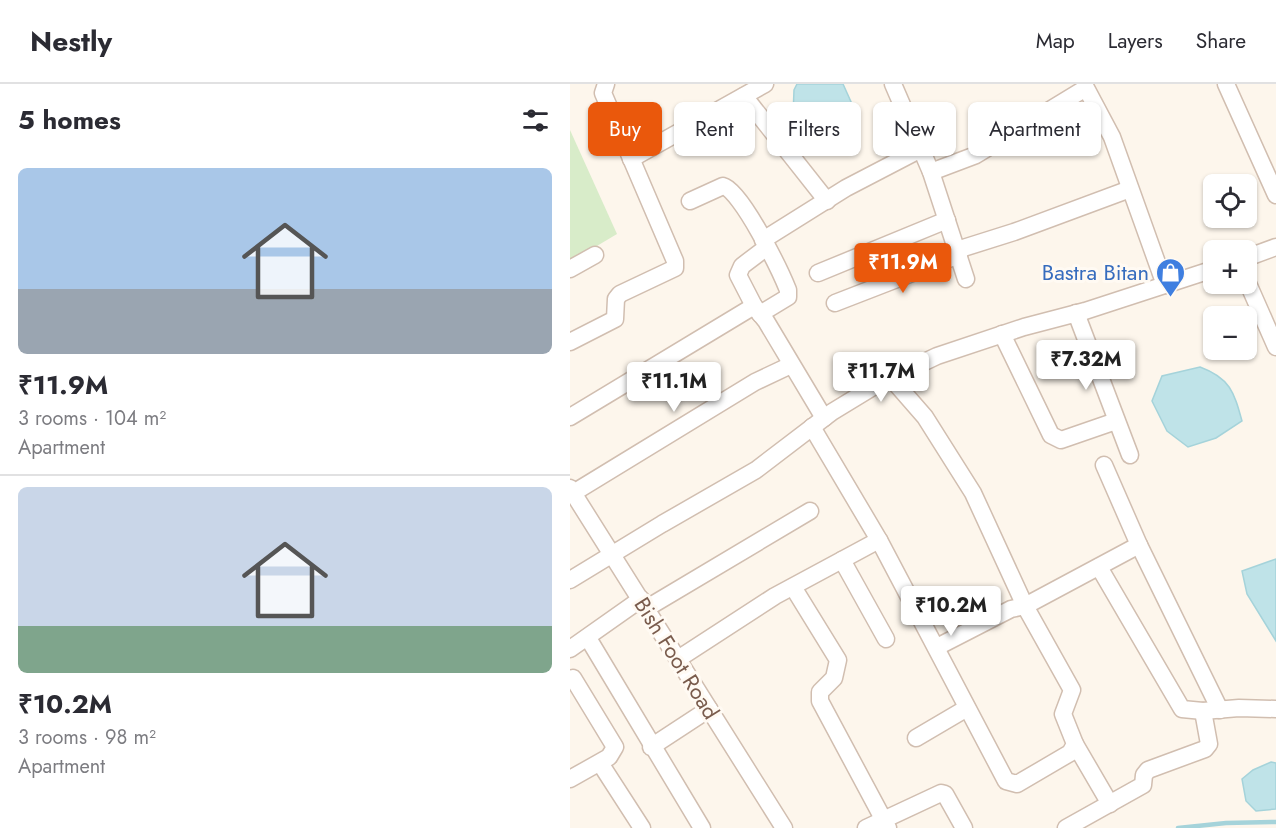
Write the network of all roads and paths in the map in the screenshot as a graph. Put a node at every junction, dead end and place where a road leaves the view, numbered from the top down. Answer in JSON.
{"nodes":[{"id":1,"x":606,"y":84,"type":"edge"},
{"id":2,"x":765,"y":84,"type":"edge"},
{"id":3,"x":894,"y":84,"type":"edge"},
{"id":4,"x":1226,"y":84,"type":"edge"},
{"id":5,"x":1088,"y":86,"type":"edge"},
{"id":6,"x":744,"y":96,"type":"junction"},
{"id":7,"x":901,"y":102,"type":"edge"},
{"id":8,"x":908,"y":156,"type":"edge"},
{"id":9,"x":924,"y":156,"type":"edge"},
{"id":10,"x":631,"y":159,"type":"junction"},
{"id":11,"x":931,"y":172,"type":"junction"},
{"id":12,"x":1130,"y":189,"type":"junction"},
{"id":13,"x":1276,"y":195,"type":"edge"},
{"id":14,"x":690,"y":201,"type":"dead end"},
{"id":15,"x":826,"y":201,"type":"junction"},
{"id":16,"x":947,"y":220,"type":"junction"},
{"id":17,"x":765,"y":244,"type":"junction"},
{"id":18,"x":1276,"y":247,"type":"edge"},
{"id":19,"x":958,"y":253,"type":"junction"},
{"id":20,"x":1257,"y":254,"type":"edge"},
{"id":21,"x":596,"y":255,"type":"dead end"},
{"id":22,"x":570,"y":269,"type":"edge"},
{"id":23,"x":818,"y":273,"type":"dead end"},
{"id":24,"x":1203,"y":273,"type":"edge"},
{"id":25,"x":966,"y":279,"type":"dead end"},
{"id":26,"x":1165,"y":285,"type":"junction"},
{"id":27,"x":1253,"y":294,"type":"edge"},
{"id":28,"x":835,"y":303,"type":"dead end"},
{"id":29,"x":757,"y":310,"type":"junction"},
{"id":30,"x":1076,"y":313,"type":"junction"},
{"id":31,"x":1002,"y":334,"type":"junction"},
{"id":32,"x":570,"y":342,"type":"edge"},
{"id":33,"x":1276,"y":347,"type":"edge"},
{"id":34,"x":791,"y":365,"type":"junction"},
{"id":35,"x":891,"y":378,"type":"junction"},
{"id":36,"x":570,"y":417,"type":"edge"},
{"id":37,"x":1116,"y":421,"type":"junction"},
{"id":38,"x":818,"y":423,"type":"junction"},
{"id":39,"x":1130,"y":455,"type":"dead end"},
{"id":40,"x":1104,"y":465,"type":"dead end"},
{"id":41,"x":571,"y":492,"type":"edge"},
{"id":42,"x":810,"y":511,"type":"dead end"},
{"id":43,"x":879,"y":540,"type":"junction"},
{"id":44,"x":1139,"y":545,"type":"junction"},
{"id":45,"x":613,"y":554,"type":"junction"},
{"id":46,"x":842,"y":560,"type":"junction"},
{"id":47,"x":1098,"y":567,"type":"junction"},
{"id":48,"x":570,"y":580,"type":"edge"},
{"id":49,"x":793,"y":586,"type":"junction"},
{"id":50,"x":644,"y":603,"type":"junction"},
{"id":51,"x":1026,"y":606,"type":"junction"},
{"id":52,"x":588,"y":639,"type":"junction"},
{"id":53,"x":886,"y":639,"type":"dead end"},
{"id":54,"x":937,"y":647,"type":"junction"},
{"id":55,"x":570,"y":649,"type":"edge"},
{"id":56,"x":678,"y":659,"type":"junction"},
{"id":57,"x":573,"y":678,"type":"dead end"},
{"id":58,"x":967,"y":708,"type":"junction"},
{"id":59,"x":709,"y":709,"type":"junction"},
{"id":60,"x":1276,"y":709,"type":"edge"},
{"id":61,"x":1211,"y":710,"type":"junction"},
{"id":62,"x":916,"y":738,"type":"dead end"},
{"id":63,"x":1075,"y":744,"type":"junction"},
{"id":64,"x":651,"y":747,"type":"junction"},
{"id":65,"x":600,"y":763,"type":"junction"},
{"id":66,"x":570,"y":779,"type":"edge"},
{"id":67,"x":1110,"y":804,"type":"junction"},
{"id":68,"x":886,"y":824,"type":"edge"},
{"id":69,"x":642,"y":828,"type":"edge"},
{"id":70,"x":702,"y":828,"type":"edge"},
{"id":71,"x":784,"y":828,"type":"edge"},
{"id":72,"x":866,"y":828,"type":"edge"},
{"id":73,"x":964,"y":828,"type":"edge"},
{"id":74,"x":1066,"y":828,"type":"edge"}],
"edges":[{"from":1,"to":10,"type":"street"},
{"from":2,"to":6,"type":"street"},
{"from":3,"to":7,"type":"street"},
{"from":4,"to":13,"type":"street"},
{"from":5,"to":11,"type":"street"},
{"from":5,"to":12,"type":"street"},
{"from":6,"to":10,"type":"street"},
{"from":6,"to":15,"type":"street"},
{"from":8,"to":15,"type":"street"},
{"from":9,"to":11,"type":"street"},
{"from":10,"to":32,"type":"street"},
{"from":11,"to":16,"type":"street"},
{"from":12,"to":19,"type":"street"},
{"from":12,"to":26,"type":"street"},
{"from":14,"to":17,"type":"street"},
{"from":15,"to":17,"type":"street"},
{"from":16,"to":19,"type":"street"},
{"from":16,"to":23,"type":"street"},
{"from":17,"to":29,"type":"street"},
{"from":17,"to":29,"type":"street"},
{"from":18,"to":20,"type":"street"},
{"from":19,"to":25,"type":"street"},
{"from":19,"to":28,"type":"street"},
{"from":21,"to":22,"type":"street"},
{"from":24,"to":26,"type":"street"},
{"from":26,"to":30,"type":"street"},
{"from":27,"to":33,"type":"street"},
{"from":29,"to":34,"type":"street"},
{"from":29,"to":36,"type":"street"},
{"from":30,"to":31,"type":"street"},
{"from":30,"to":37,"type":"street"},
{"from":31,"to":35,"type":"street"},
{"from":31,"to":37,"type":"street"},
{"from":34,"to":38,"type":"street"},
{"from":34,"to":41,"type":"street"},
{"from":35,"to":38,"type":"street"},
{"from":35,"to":51,"type":"street"},
{"from":37,"to":39,"type":"street"},
{"from":38,"to":43,"type":"street"},
{"from":38,"to":45,"type":"street"},
{"from":40,"to":44,"type":"street"},
{"from":41,"to":45,"type":"street","name":"Bish Foot Road"},
{"from":42,"to":50,"type":"street"},
{"from":43,"to":46,"type":"street"},
{"from":43,"to":54,"type":"street"},
{"from":44,"to":47,"type":"street"},
{"from":44,"to":61,"type":"street"},
{"from":45,"to":48,"type":"street"},
{"from":45,"to":50,"type":"street","name":"Bish Foot Road"},
{"from":46,"to":49,"type":"street"},
{"from":46,"to":53,"type":"street"},
{"from":47,"to":51,"type":"street"},
{"from":47,"to":61,"type":"street"},
{"from":49,"to":56,"type":"street"},
{"from":49,"to":68,"type":"street"},
{"from":50,"to":52,"type":"street"},
{"from":50,"to":56,"type":"street","name":"Bish Foot Road"},
{"from":51,"to":54,"type":"street"},
{"from":51,"to":63,"type":"street"},
{"from":52,"to":55,"type":"street"},
{"from":52,"to":64,"type":"street"},
{"from":54,"to":58,"type":"street"},
{"from":56,"to":59,"type":"street","name":"Bish Foot Road"},
{"from":57,"to":65,"type":"street"},
{"from":58,"to":62,"type":"street"},
{"from":58,"to":63,"type":"street"},
{"from":59,"to":64,"type":"street"},
{"from":59,"to":71,"type":"street","name":"Bish Foot Road"},
{"from":60,"to":61,"type":"street"},
{"from":61,"to":67,"type":"street"},
{"from":63,"to":67,"type":"street"},
{"from":64,"to":70,"type":"street"},
{"from":65,"to":66,"type":"street"},
{"from":65,"to":69,"type":"street"},
{"from":67,"to":74,"type":"street"},
{"from":68,"to":72,"type":"street"},
{"from":68,"to":73,"type":"street"}]}
